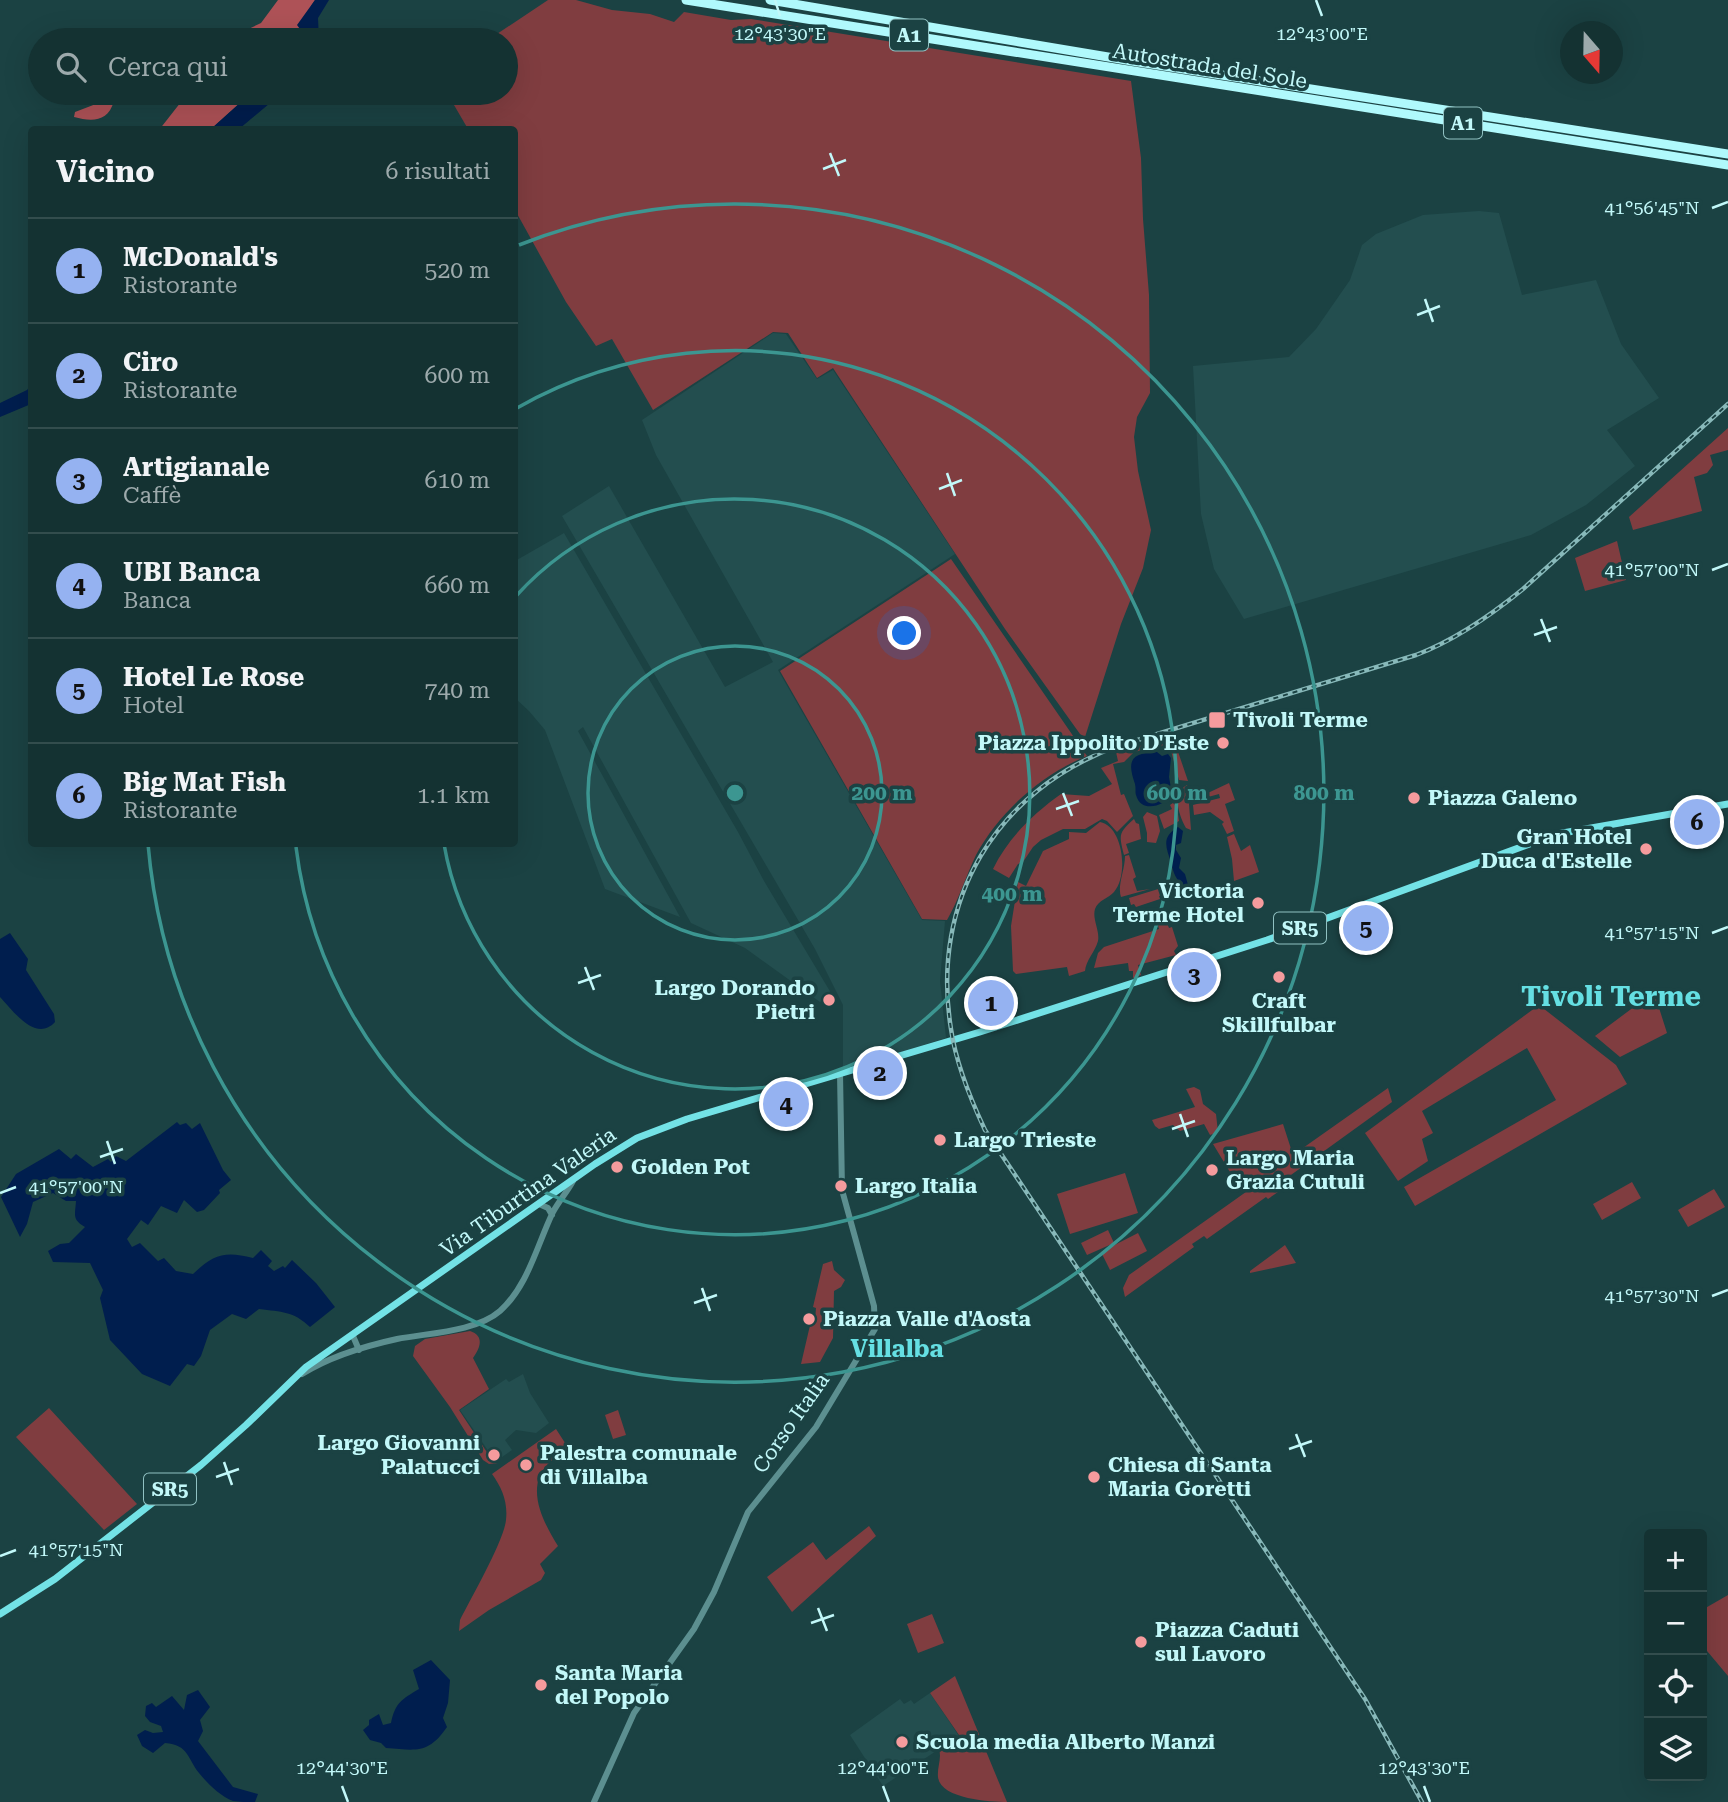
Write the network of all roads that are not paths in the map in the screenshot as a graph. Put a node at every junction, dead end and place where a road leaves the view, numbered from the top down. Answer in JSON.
{"nodes":[{"id":1,"x":686,"y":0,"type":"edge"},
{"id":2,"x":770,"y":0,"type":"edge"},
{"id":3,"x":1728,"y":154,"type":"edge"},
{"id":4,"x":1728,"y":165,"type":"edge"},
{"id":5,"x":1728,"y":804,"type":"edge"},
{"id":6,"x":840,"y":1073,"type":"junction"},
{"id":7,"x":573,"y":1180,"type":"junction"},
{"id":8,"x":551,"y":1196,"type":"junction"},
{"id":9,"x":540,"y":1204,"type":"junction"},
{"id":10,"x":556,"y":1207,"type":"junction"},
{"id":11,"x":552,"y":1215,"type":"junction"},
{"id":12,"x":353,"y":1336,"type":"junction"},
{"id":13,"x":359,"y":1350,"type":"junction"},
{"id":14,"x":289,"y":1383,"type":"junction"},
{"id":15,"x":0,"y":1614,"type":"edge"},
{"id":16,"x":594,"y":1802,"type":"edge"}],
"edges":[{"from":1,"to":4,"type":"highway","name":"Autostrada del Sole","number":"A1"},
{"from":2,"to":3,"type":"highway","name":"Autostrada del Sole","number":"A1"},
{"from":5,"to":6,"type":"main road","name":"Via Tiburtina Valeria","number":"SR5"},
{"from":6,"to":7,"type":"main road","name":"Via Tiburtina Valeria","number":"SR5"},
{"from":6,"to":16,"type":"street","name":"Corso Italia"},
{"from":7,"to":8,"type":"main road","name":"Via Tiburtina Valeria","number":"SR5"},
{"from":7,"to":10,"type":"street"},
{"from":8,"to":9,"type":"main road","name":"Via Tiburtina Valeria","number":"SR5"},
{"from":8,"to":10,"type":"street"},
{"from":8,"to":11,"type":"street"},
{"from":9,"to":11,"type":"street"},
{"from":9,"to":12,"type":"main road","name":"Via Tiburtina Valeria","number":"SR5"},
{"from":10,"to":11,"type":"street"},
{"from":11,"to":13,"type":"street"},
{"from":12,"to":13,"type":"street"},
{"from":12,"to":14,"type":"main road","name":"Via Tiburtina Valeria","number":"SR5"},
{"from":13,"to":14,"type":"street"},
{"from":14,"to":15,"type":"main road","name":"Via Tiburtina Valeria","number":"SR5"}]}
